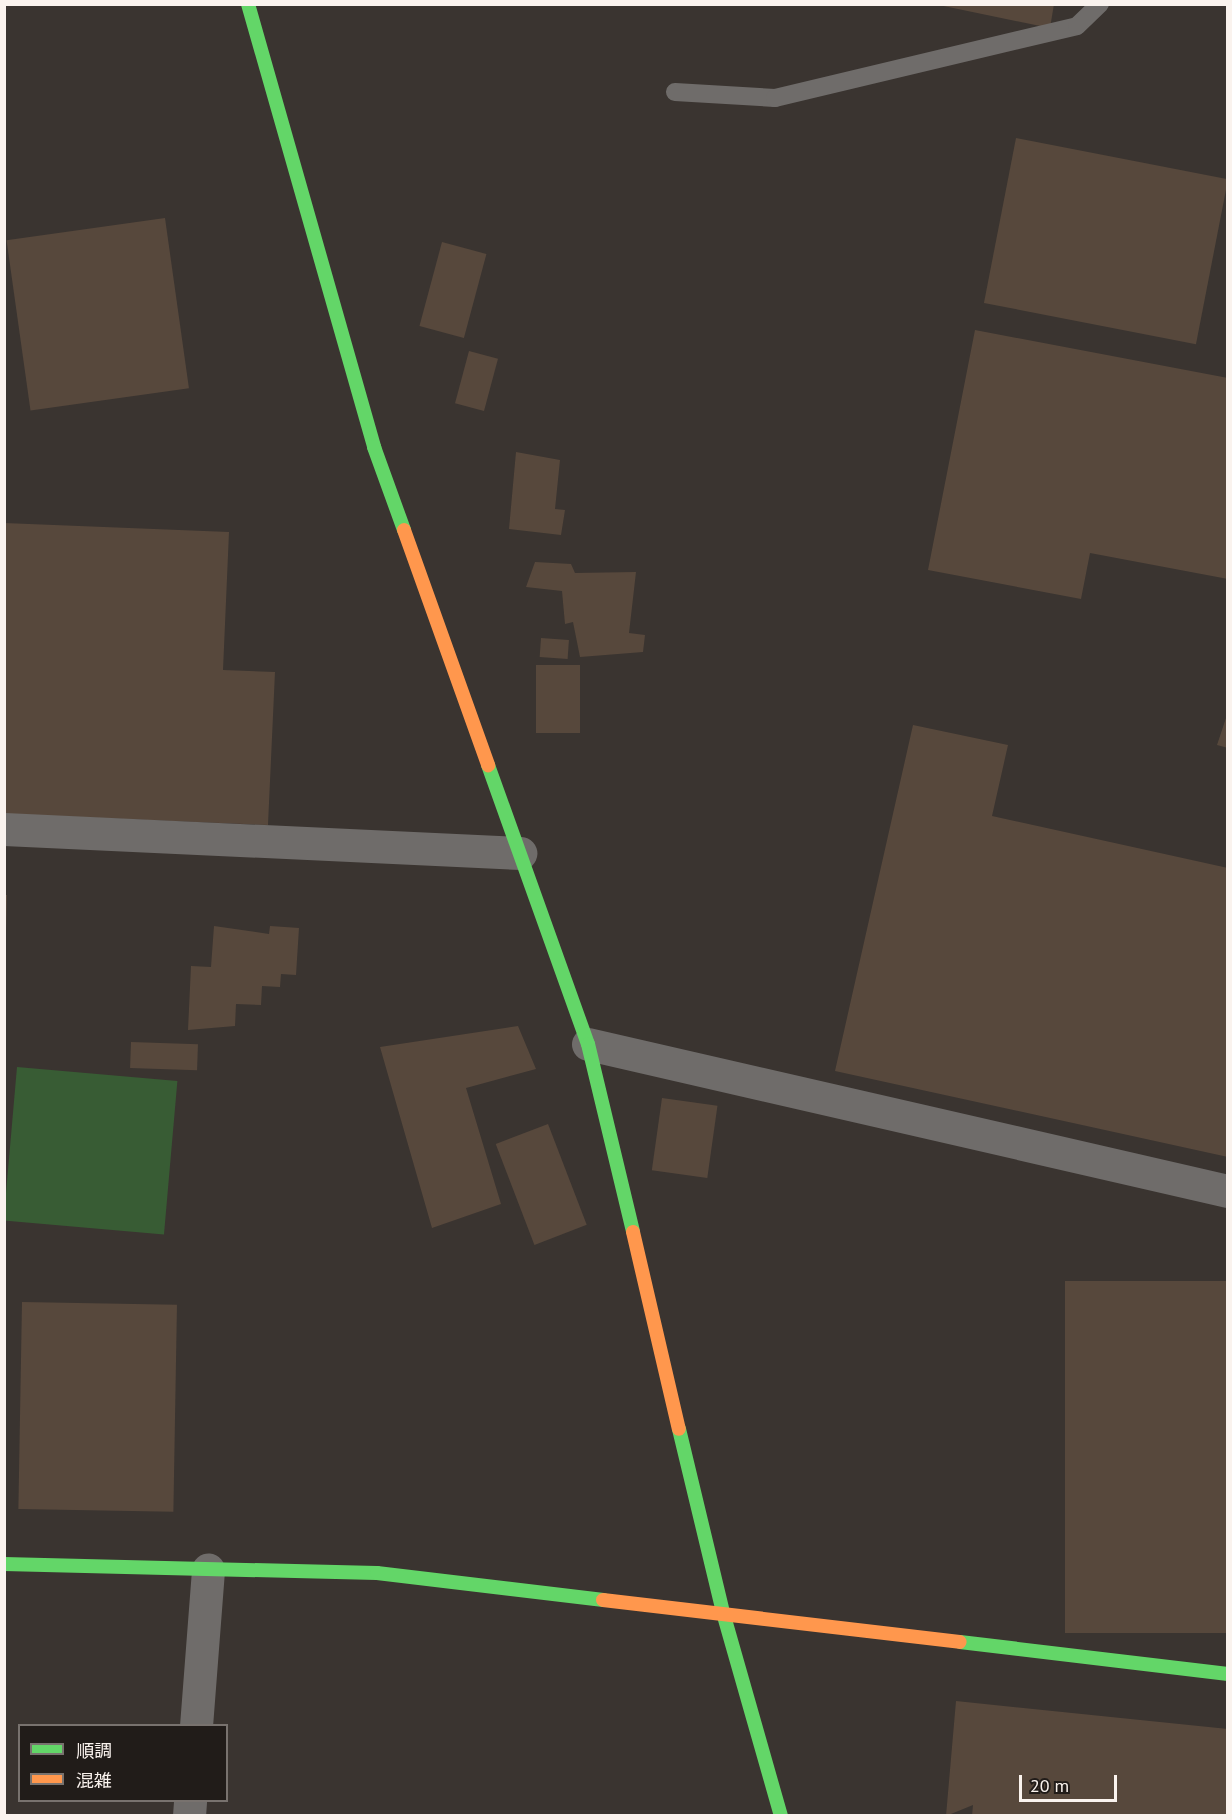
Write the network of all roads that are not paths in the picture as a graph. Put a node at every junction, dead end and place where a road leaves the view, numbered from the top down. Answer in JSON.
{"nodes":[{"id":1,"x":248,"y":4,"type":"edge"},
{"id":2,"x":1100,"y":4,"type":"edge"},
{"id":3,"x":675,"y":92,"type":"dead end"},
{"id":4,"x":4,"y":829,"type":"edge"},
{"id":5,"x":520,"y":853,"type":"junction"},
{"id":6,"x":588,"y":1044,"type":"junction"},
{"id":7,"x":1227,"y":1191,"type":"edge"},
{"id":8,"x":4,"y":1564,"type":"edge"},
{"id":9,"x":208,"y":1569,"type":"junction"},
{"id":10,"x":724,"y":1616,"type":"junction"},
{"id":11,"x":1227,"y":1674,"type":"edge"},
{"id":12,"x":196,"y":1724,"type":"edge"},
{"id":13,"x":781,"y":1815,"type":"edge"}],
"edges":[{"from":1,"to":5,"type":"street"},
{"from":2,"to":3,"type":"lane"},
{"from":4,"to":5,"type":"street"},
{"from":5,"to":6,"type":"street"},
{"from":6,"to":7,"type":"street"},
{"from":6,"to":10,"type":"street"},
{"from":8,"to":9,"type":"street"},
{"from":9,"to":10,"type":"street"},
{"from":9,"to":12,"type":"street"},
{"from":10,"to":11,"type":"street"},
{"from":10,"to":13,"type":"street"}]}
